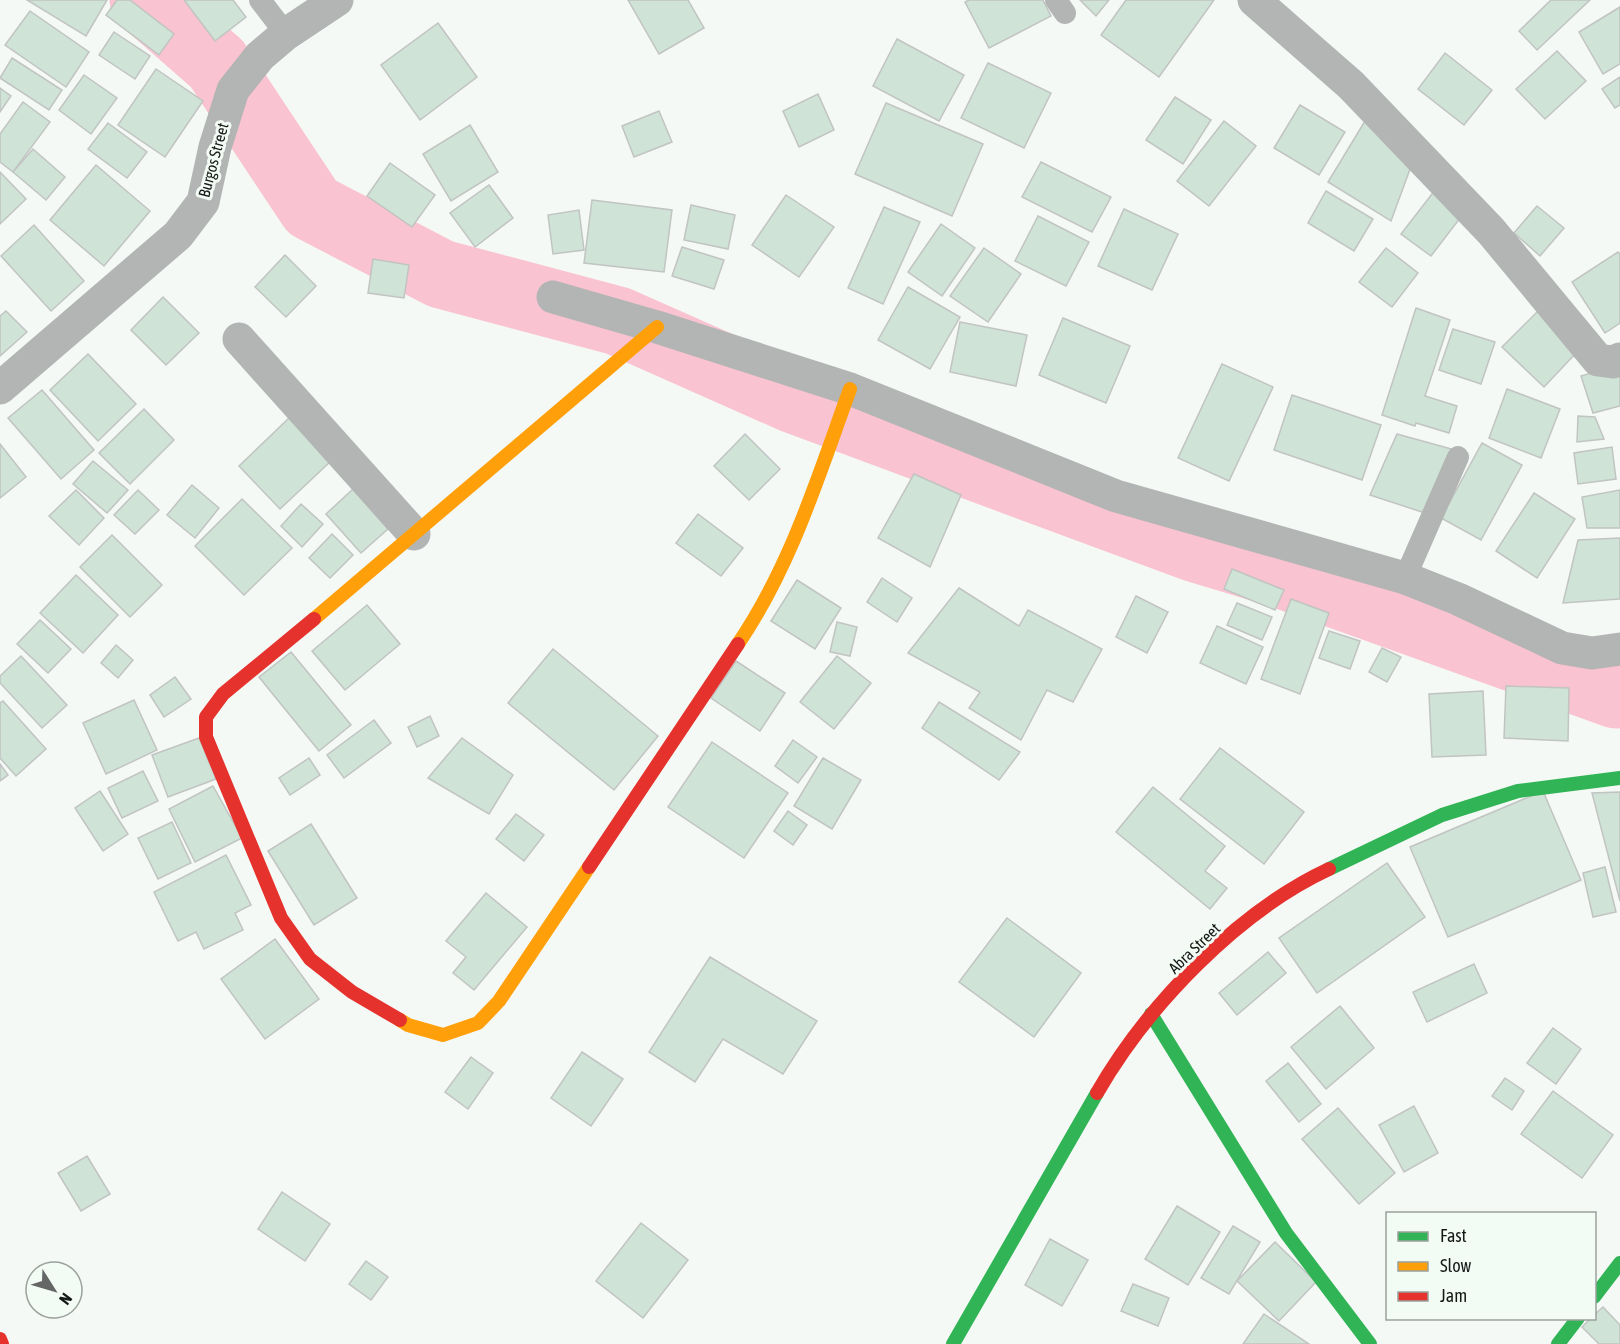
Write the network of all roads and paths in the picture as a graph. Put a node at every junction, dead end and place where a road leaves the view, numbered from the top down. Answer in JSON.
{"nodes":[{"id":1,"x":260,"y":0,"type":"edge"},
{"id":2,"x":337,"y":0,"type":"edge"},
{"id":3,"x":1254,"y":0,"type":"edge"},
{"id":4,"x":286,"y":34,"type":"junction"},
{"id":5,"x":554,"y":297,"type":"dead end"},
{"id":6,"x":657,"y":327,"type":"junction"},
{"id":7,"x":239,"y":339,"type":"dead end"},
{"id":8,"x":1620,"y":359,"type":"edge"},
{"id":9,"x":0,"y":388,"type":"edge"},
{"id":10,"x":847,"y":397,"type":"junction"},
{"id":11,"x":1458,"y":457,"type":"dead end"},
{"id":12,"x":414,"y":534,"type":"junction"},
{"id":13,"x":1405,"y":578,"type":"junction"},
{"id":14,"x":1620,"y":649,"type":"edge"},
{"id":15,"x":1620,"y":778,"type":"edge"},
{"id":16,"x":1151,"y":1014,"type":"junction"},
{"id":17,"x":1620,"y":1263,"type":"edge"},
{"id":18,"x":1596,"y":1294,"type":"edge"},
{"id":19,"x":1576,"y":1320,"type":"edge"},
{"id":20,"x":0,"y":1339,"type":"edge"},
{"id":21,"x":1367,"y":1343,"type":"edge"},
{"id":22,"x":2,"y":1344,"type":"edge"},
{"id":23,"x":953,"y":1344,"type":"edge"},
{"id":24,"x":1558,"y":1344,"type":"edge"}],
"edges":[{"from":1,"to":4,"type":"lane"},
{"from":2,"to":4,"type":"street","name":"Burgos Street"},
{"from":3,"to":8,"type":"street"},
{"from":4,"to":9,"type":"street","name":"Burgos Street"},
{"from":5,"to":6,"type":"street"},
{"from":6,"to":10,"type":"street"},
{"from":6,"to":12,"type":"street"},
{"from":7,"to":12,"type":"street"},
{"from":10,"to":12,"type":"street"},
{"from":10,"to":13,"type":"street"},
{"from":11,"to":13,"type":"lane"},
{"from":13,"to":14,"type":"street"},
{"from":15,"to":16,"type":"street","name":"Abra Street"},
{"from":16,"to":21,"type":"street"},
{"from":16,"to":23,"type":"street","name":"Abra Street"},
{"from":17,"to":18,"type":"street"},
{"from":19,"to":24,"type":"street"},
{"from":20,"to":22,"type":"street"}]}
